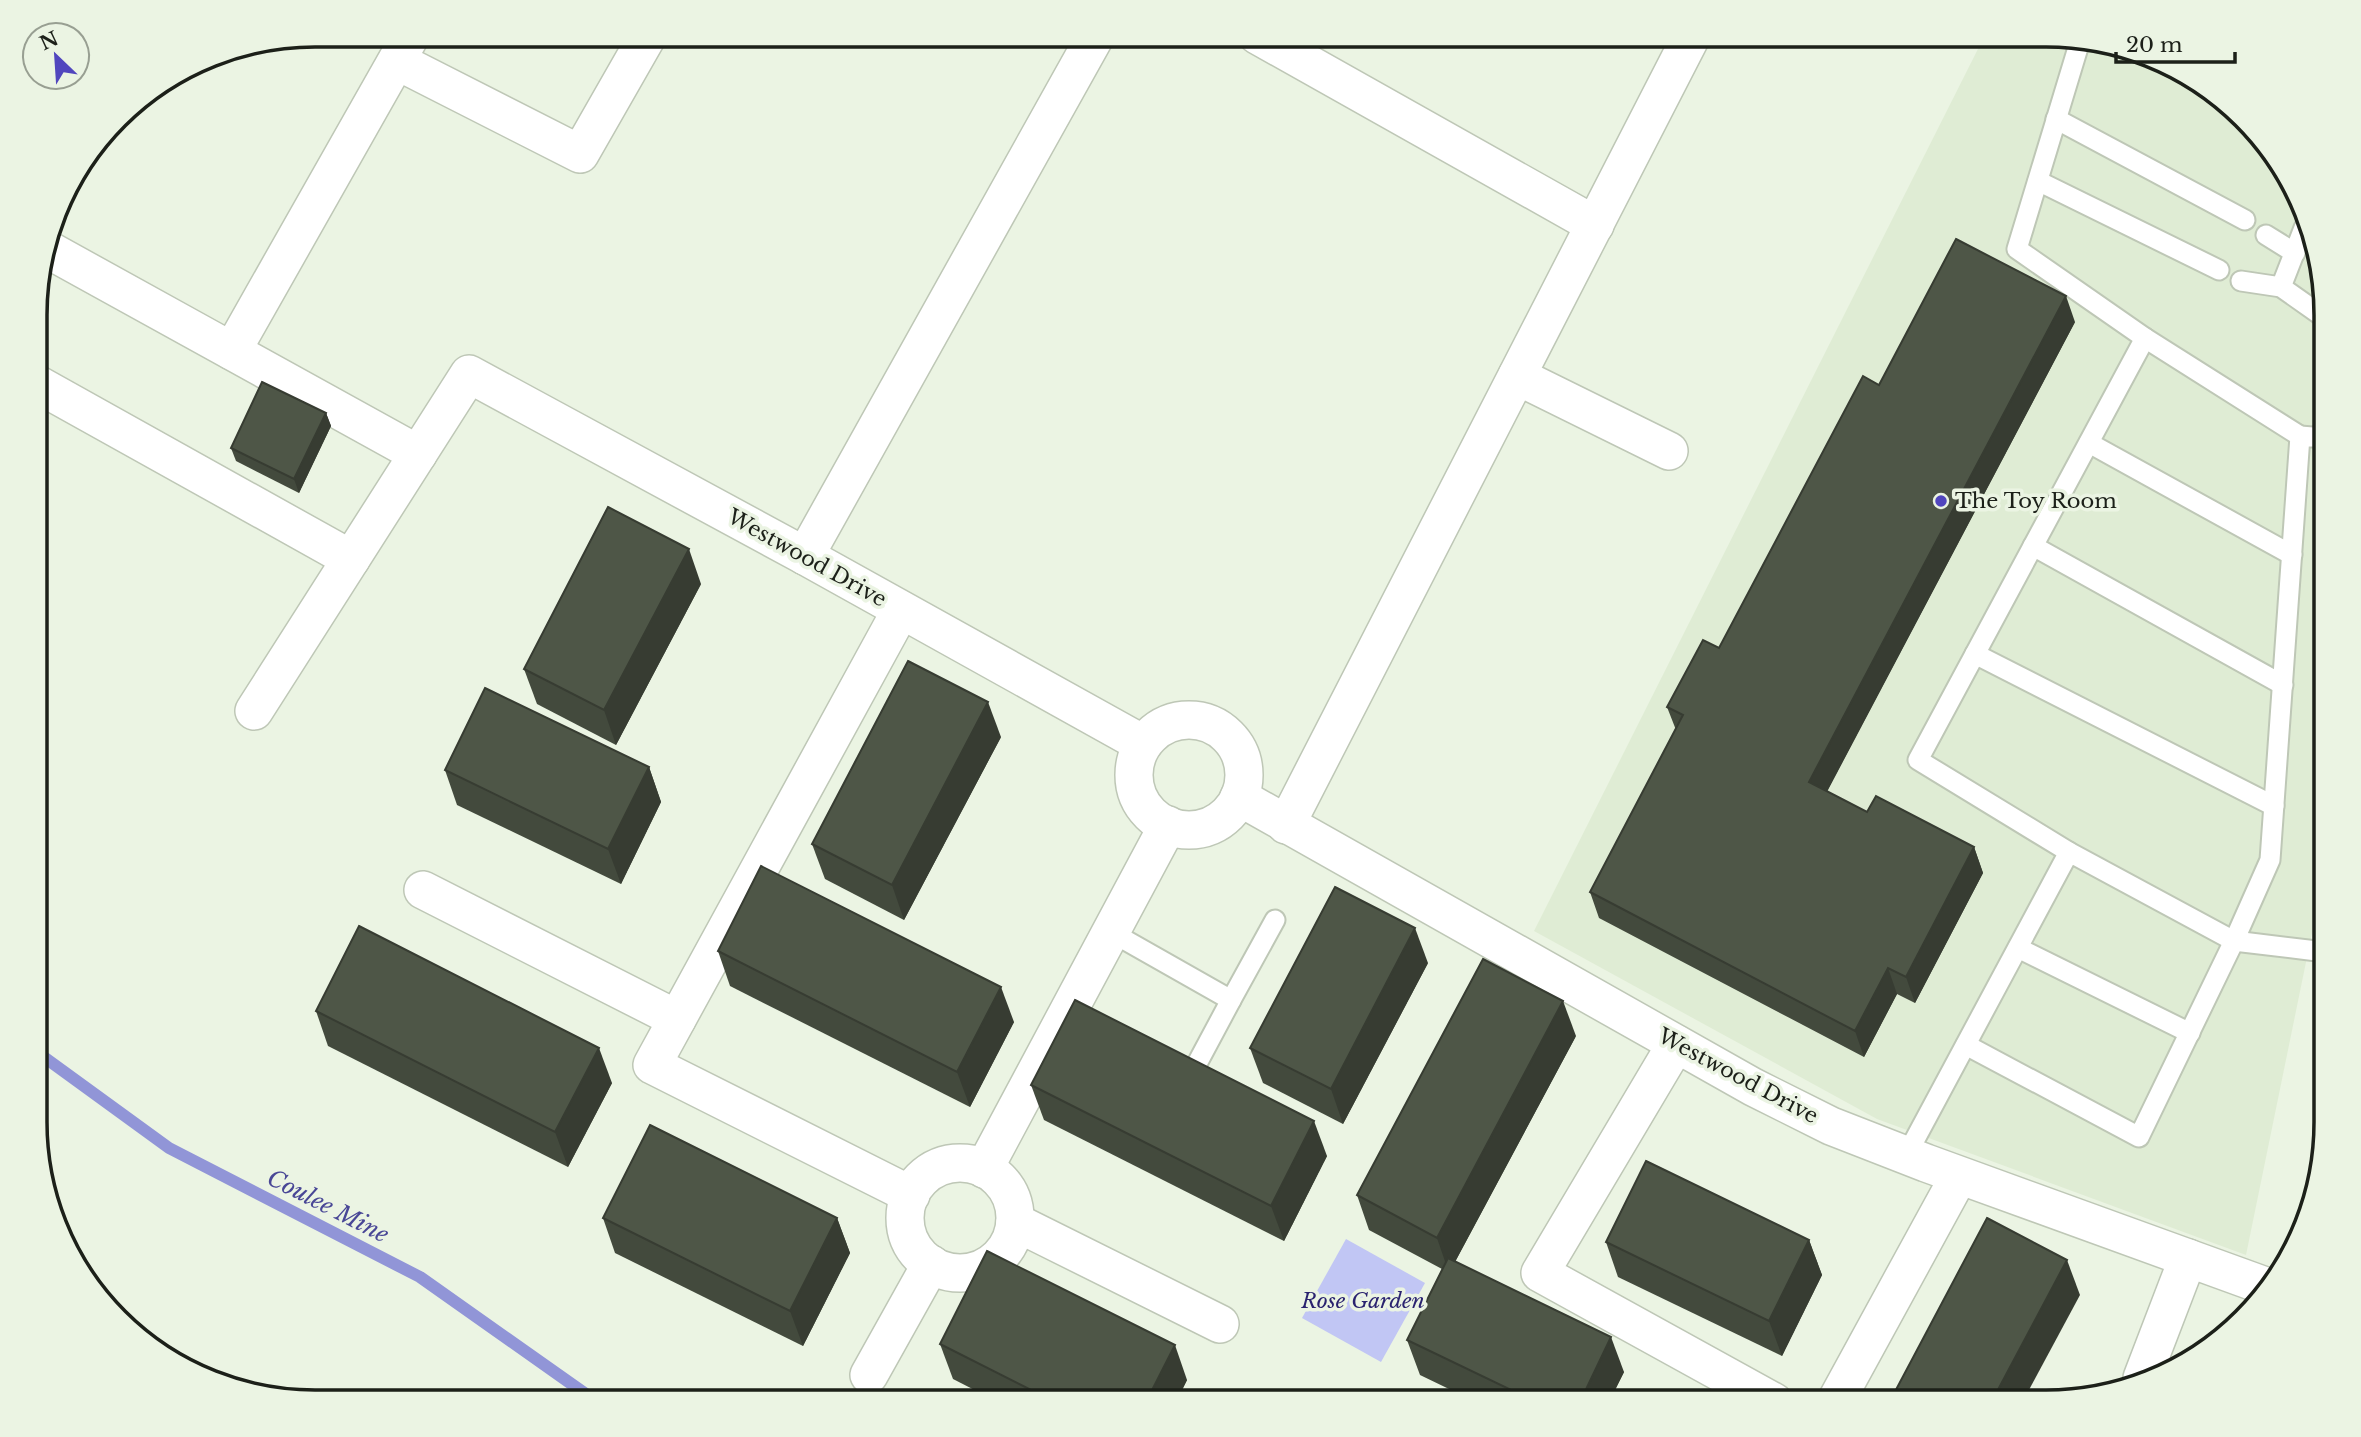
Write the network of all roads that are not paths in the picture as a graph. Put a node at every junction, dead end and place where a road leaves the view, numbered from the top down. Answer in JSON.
{"nodes":[{"id":1,"x":641,"y":47,"type":"edge"},
{"id":2,"x":1089,"y":47,"type":"edge"},
{"id":3,"x":1278,"y":47,"type":"edge"},
{"id":4,"x":1686,"y":47,"type":"edge"},
{"id":5,"x":404,"y":48,"type":"edge"},
{"id":6,"x":2077,"y":50,"type":"edge"},
{"id":7,"x":2056,"y":119,"type":"junction"},
{"id":8,"x":2038,"y":181,"type":"junction"},
{"id":9,"x":2245,"y":219,"type":"dead end"},
{"id":10,"x":1595,"y":225,"type":"junction"},
{"id":11,"x":2266,"y":234,"type":"dead end"},
{"id":12,"x":2302,"y":235,"type":"edge"},
{"id":13,"x":54,"y":253,"type":"edge"},
{"id":14,"x":2295,"y":253,"type":"junction"},
{"id":15,"x":2219,"y":270,"type":"dead end"},
{"id":16,"x":2241,"y":281,"type":"dead end"},
{"id":17,"x":2281,"y":287,"type":"junction"},
{"id":18,"x":2314,"y":310,"type":"edge"},
{"id":19,"x":2145,"y":338,"type":"junction"},
{"id":20,"x":232,"y":351,"type":"junction"},
{"id":21,"x":1517,"y":376,"type":"junction"},
{"id":22,"x":47,"y":390,"type":"edge"},
{"id":23,"x":2300,"y":436,"type":"junction"},
{"id":24,"x":2314,"y":437,"type":"edge"},
{"id":25,"x":2089,"y":443,"type":"junction"},
{"id":26,"x":1669,"y":451,"type":"dead end"},
{"id":27,"x":418,"y":454,"type":"junction"},
{"id":28,"x":2033,"y":545,"type":"junction"},
{"id":29,"x":2292,"y":555,"type":"junction"},
{"id":30,"x":805,"y":556,"type":"junction"},
{"id":31,"x":351,"y":559,"type":"junction"},
{"id":32,"x":901,"y":610,"type":"junction"},
{"id":33,"x":1975,"y":654,"type":"junction"},
{"id":34,"x":2283,"y":685,"type":"junction"},
{"id":35,"x":254,"y":711,"type":"dead end"},
{"id":36,"x":1143,"y":744,"type":"junction"},
{"id":37,"x":1239,"y":797,"type":"junction"},
{"id":38,"x":2274,"y":806,"type":"junction"},
{"id":39,"x":1168,"y":825,"type":"junction"},
{"id":40,"x":1286,"y":825,"type":"junction"},
{"id":41,"x":2068,"y":852,"type":"junction"},
{"id":42,"x":423,"y":890,"type":"dead end"},
{"id":43,"x":1275,"y":920,"type":"dead end"},
{"id":44,"x":1111,"y":932,"type":"junction"},
{"id":45,"x":2234,"y":942,"type":"junction"},
{"id":46,"x":2018,"y":948,"type":"junction"},
{"id":47,"x":2314,"y":951,"type":"edge"},
{"id":48,"x":1231,"y":1000,"type":"junction"},
{"id":49,"x":677,"y":1018,"type":"junction"},
{"id":50,"x":2190,"y":1033,"type":"junction"},
{"id":51,"x":1676,"y":1044,"type":"junction"},
{"id":52,"x":1966,"y":1045,"type":"junction"},
{"id":53,"x":1192,"y":1073,"type":"edge"},
{"id":54,"x":1906,"y":1156,"type":"junction"},
{"id":55,"x":984,"y":1169,"type":"junction"},
{"id":56,"x":1959,"y":1175,"type":"junction"},
{"id":57,"x":911,"y":1195,"type":"junction"},
{"id":58,"x":1015,"y":1222,"type":"junction"},
{"id":59,"x":2188,"y":1258,"type":"junction"},
{"id":60,"x":931,"y":1264,"type":"junction"},
{"id":61,"x":2259,"y":1284,"type":"edge"},
{"id":62,"x":1220,"y":1324,"type":"dead end"},
{"id":63,"x":2145,"y":1370,"type":"edge"},
{"id":64,"x":869,"y":1375,"type":"dead end"},
{"id":65,"x":1752,"y":1390,"type":"edge"},
{"id":66,"x":1843,"y":1390,"type":"edge"}],
"edges":[{"from":1,"to":5,"type":"street"},
{"from":2,"to":30,"type":"street"},
{"from":3,"to":10,"type":"street"},
{"from":4,"to":10,"type":"street"},
{"from":5,"to":20,"type":"street"},
{"from":6,"to":7,"type":"lane"},
{"from":7,"to":8,"type":"lane"},
{"from":7,"to":9,"type":"lane"},
{"from":8,"to":15,"type":"lane"},
{"from":8,"to":19,"type":"lane"},
{"from":10,"to":21,"type":"street"},
{"from":11,"to":14,"type":"lane"},
{"from":12,"to":14,"type":"lane"},
{"from":13,"to":20,"type":"street"},
{"from":14,"to":17,"type":"lane"},
{"from":16,"to":17,"type":"lane"},
{"from":17,"to":18,"type":"lane"},
{"from":19,"to":23,"type":"lane"},
{"from":19,"to":25,"type":"lane"},
{"from":20,"to":27,"type":"street"},
{"from":21,"to":26,"type":"street"},
{"from":21,"to":40,"type":"street"},
{"from":22,"to":31,"type":"street"},
{"from":23,"to":24,"type":"lane"},
{"from":23,"to":29,"type":"lane"},
{"from":25,"to":28,"type":"lane"},
{"from":25,"to":29,"type":"lane"},
{"from":27,"to":30,"type":"street","name":"Westwood Drive"},
{"from":27,"to":31,"type":"street"},
{"from":28,"to":33,"type":"lane"},
{"from":28,"to":34,"type":"lane"},
{"from":29,"to":34,"type":"lane"},
{"from":30,"to":32,"type":"street","name":"Westwood Drive"},
{"from":31,"to":35,"type":"street"},
{"from":32,"to":36,"type":"street","name":"Westwood Drive"},
{"from":32,"to":49,"type":"street"},
{"from":33,"to":38,"type":"lane"},
{"from":33,"to":41,"type":"lane"},
{"from":34,"to":38,"type":"lane"},
{"from":36,"to":37,"type":"street"},
{"from":36,"to":39,"type":"street"},
{"from":37,"to":39,"type":"street"},
{"from":37,"to":40,"type":"street","name":"Westwood Drive"},
{"from":38,"to":45,"type":"lane"},
{"from":39,"to":44,"type":"street"},
{"from":40,"to":51,"type":"street","name":"Westwood Drive"},
{"from":41,"to":45,"type":"lane"},
{"from":41,"to":46,"type":"lane"},
{"from":42,"to":49,"type":"street"},
{"from":43,"to":48,"type":"lane"},
{"from":44,"to":48,"type":"lane"},
{"from":44,"to":55,"type":"street"},
{"from":45,"to":47,"type":"lane"},
{"from":45,"to":50,"type":"lane"},
{"from":46,"to":50,"type":"lane"},
{"from":46,"to":52,"type":"lane"},
{"from":48,"to":53,"type":"lane"},
{"from":49,"to":57,"type":"street"},
{"from":50,"to":52,"type":"lane"},
{"from":51,"to":54,"type":"street","name":"Westwood Drive"},
{"from":51,"to":65,"type":"street"},
{"from":52,"to":54,"type":"lane"},
{"from":54,"to":56,"type":"street","name":"Westwood Drive"},
{"from":55,"to":57,"type":"street"},
{"from":55,"to":58,"type":"street"},
{"from":56,"to":59,"type":"street","name":"Westwood Drive"},
{"from":56,"to":66,"type":"street"},
{"from":57,"to":60,"type":"street"},
{"from":58,"to":60,"type":"street"},
{"from":58,"to":62,"type":"street"},
{"from":59,"to":61,"type":"street","name":"Westwood Drive"},
{"from":59,"to":63,"type":"street"},
{"from":60,"to":64,"type":"street"}]}
